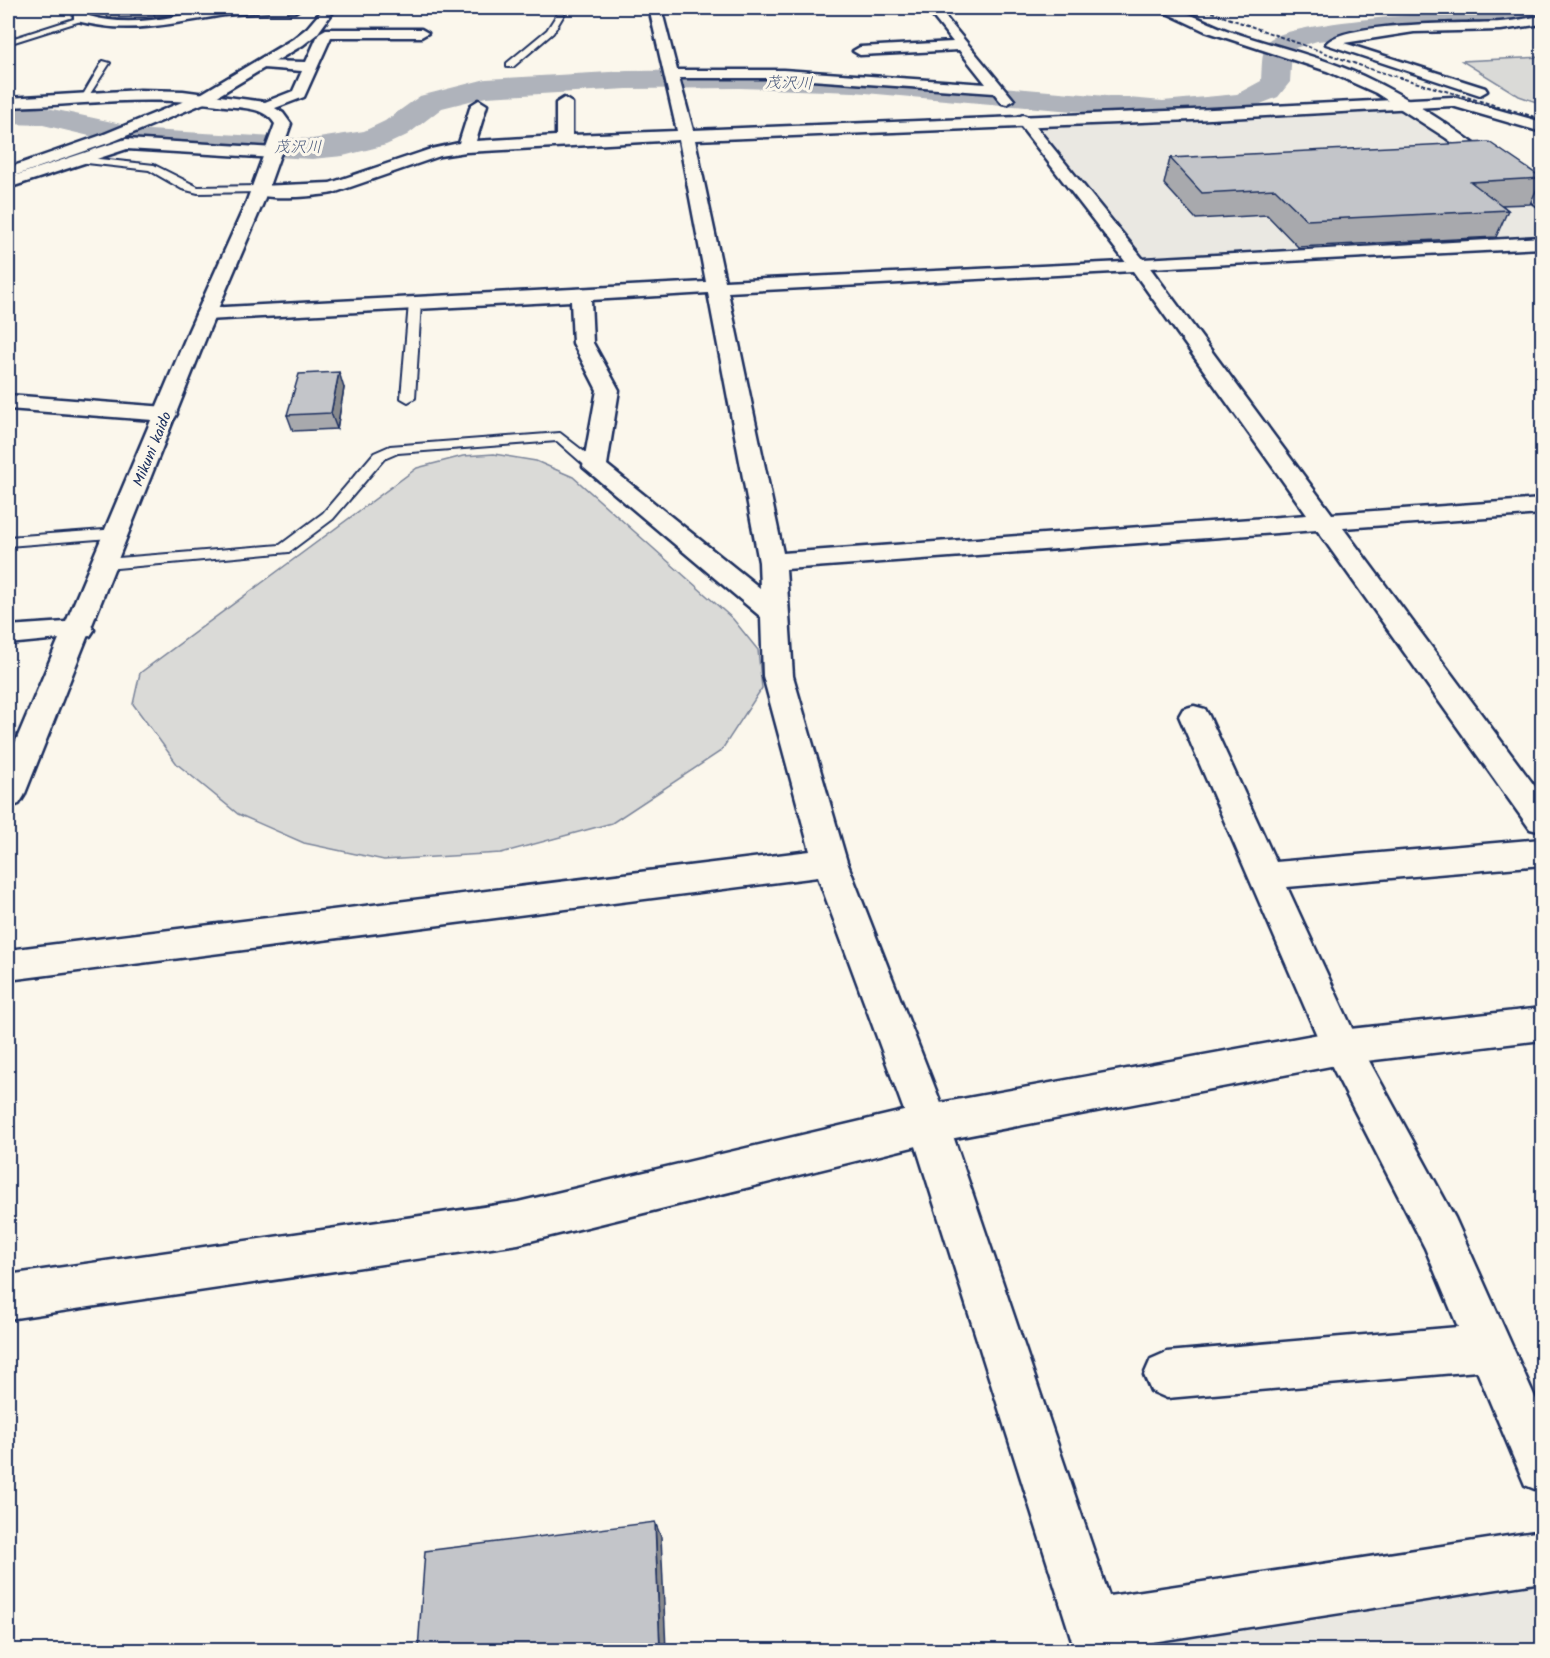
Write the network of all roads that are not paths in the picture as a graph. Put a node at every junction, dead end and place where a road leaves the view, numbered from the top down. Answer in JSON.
{"nodes":[{"id":1,"x":295,"y":8,"type":"edge"},
{"id":2,"x":308,"y":8,"type":"edge"},
{"id":3,"x":330,"y":8,"type":"edge"},
{"id":4,"x":564,"y":8,"type":"edge"},
{"id":5,"x":655,"y":8,"type":"edge"},
{"id":6,"x":932,"y":8,"type":"edge"},
{"id":7,"x":1162,"y":8,"type":"edge"},
{"id":8,"x":87,"y":13,"type":"edge"},
{"id":9,"x":1542,"y":20,"type":"edge"},
{"id":10,"x":421,"y":33,"type":"dead end"},
{"id":11,"x":8,"y":42,"type":"edge"},
{"id":12,"x":963,"y":46,"type":"junction"},
{"id":13,"x":860,"y":51,"type":"dead end"},
{"id":14,"x":106,"y":63,"type":"dead end"},
{"id":15,"x":263,"y":64,"type":"junction"},
{"id":16,"x":510,"y":65,"type":"dead end"},
{"id":17,"x":311,"y":67,"type":"junction"},
{"id":18,"x":674,"y":78,"type":"junction"},
{"id":19,"x":998,"y":89,"type":"junction"},
{"id":20,"x":183,"y":95,"type":"junction"},
{"id":21,"x":1498,"y":96,"type":"dead end"},
{"id":22,"x":83,"y":98,"type":"junction"},
{"id":23,"x":204,"y":98,"type":"junction"},
{"id":24,"x":8,"y":103,"type":"edge"},
{"id":25,"x":564,"y":103,"type":"dead end"},
{"id":26,"x":1406,"y":103,"type":"junction"},
{"id":27,"x":479,"y":105,"type":"dead end"},
{"id":28,"x":265,"y":107,"type":"junction"},
{"id":29,"x":1023,"y":120,"type":"junction"},
{"id":30,"x":1542,"y":127,"type":"edge"},
{"id":31,"x":104,"y":133,"type":"junction"},
{"id":32,"x":686,"y":135,"type":"junction"},
{"id":33,"x":564,"y":140,"type":"junction"},
{"id":34,"x":466,"y":147,"type":"junction"},
{"id":35,"x":276,"y":148,"type":"junction"},
{"id":36,"x":81,"y":160,"type":"junction"},
{"id":37,"x":8,"y":162,"type":"edge"},
{"id":38,"x":8,"y":173,"type":"edge"},
{"id":39,"x":8,"y":183,"type":"edge"},
{"id":40,"x":260,"y":190,"type":"junction"},
{"id":41,"x":1542,"y":201,"type":"edge"},
{"id":42,"x":1542,"y":243,"type":"edge"},
{"id":43,"x":1138,"y":265,"type":"junction"},
{"id":44,"x":715,"y":288,"type":"junction"},
{"id":45,"x":581,"y":295,"type":"junction"},
{"id":46,"x":415,"y":303,"type":"junction"},
{"id":47,"x":206,"y":314,"type":"junction"},
{"id":48,"x":408,"y":398,"type":"dead end"},
{"id":49,"x":8,"y":402,"type":"edge"},
{"id":50,"x":166,"y":414,"type":"junction"},
{"id":51,"x":595,"y":467,"type":"junction"},
{"id":52,"x":1542,"y":506,"type":"edge"},
{"id":53,"x":1324,"y":522,"type":"junction"},
{"id":54,"x":118,"y":534,"type":"junction"},
{"id":55,"x":8,"y":543,"type":"edge"},
{"id":56,"x":772,"y":562,"type":"junction"},
{"id":57,"x":106,"y":564,"type":"junction"},
{"id":58,"x":774,"y":614,"type":"junction"},
{"id":59,"x":80,"y":630,"type":"junction"},
{"id":60,"x":8,"y":634,"type":"edge"},
{"id":61,"x":1194,"y":716,"type":"dead end"},
{"id":62,"x":8,"y":796,"type":"edge"},
{"id":63,"x":1542,"y":820,"type":"edge"},
{"id":64,"x":1542,"y":852,"type":"edge"},
{"id":65,"x":830,"y":862,"type":"junction"},
{"id":66,"x":1265,"y":876,"type":"junction"},
{"id":67,"x":8,"y":965,"type":"edge"},
{"id":68,"x":1542,"y":1024,"type":"edge"},
{"id":69,"x":1341,"y":1047,"type":"junction"},
{"id":70,"x":929,"y":1124,"type":"junction"},
{"id":71,"x":8,"y":1297,"type":"edge"},
{"id":72,"x":1490,"y":1347,"type":"junction"},
{"id":73,"x":1167,"y":1374,"type":"dead end"},
{"id":74,"x":1542,"y":1468,"type":"edge"},
{"id":75,"x":1542,"y":1557,"type":"edge"},
{"id":76,"x":1096,"y":1638,"type":"edge"}],
"edges":[{"from":1,"to":8,"type":"street"},
{"from":2,"to":20,"type":"street"},
{"from":3,"to":15,"type":"street"},
{"from":4,"to":16,"type":"lane"},
{"from":5,"to":18,"type":"street"},
{"from":6,"to":12,"type":"street"},
{"from":7,"to":26,"type":"street"},
{"from":8,"to":11,"type":"lane"},
{"from":9,"to":21,"type":"street"},
{"from":10,"to":17,"type":"street"},
{"from":12,"to":13,"type":"street"},
{"from":12,"to":19,"type":"street"},
{"from":14,"to":22,"type":"lane"},
{"from":15,"to":17,"type":"street"},
{"from":15,"to":23,"type":"street"},
{"from":17,"to":28,"type":"street"},
{"from":18,"to":19,"type":"street"},
{"from":18,"to":32,"type":"street"},
{"from":19,"to":29,"type":"street"},
{"from":20,"to":22,"type":"street"},
{"from":20,"to":23,"type":"street"},
{"from":20,"to":31,"type":"street"},
{"from":22,"to":24,"type":"street"},
{"from":23,"to":28,"type":"street"},
{"from":23,"to":31,"type":"street"},
{"from":25,"to":33,"type":"street"},
{"from":26,"to":29,"type":"street"},
{"from":26,"to":30,"type":"street"},
{"from":26,"to":41,"type":"street"},
{"from":27,"to":34,"type":"street"},
{"from":28,"to":35,"type":"street","name":"Mikuni kaido"},
{"from":29,"to":32,"type":"street"},
{"from":29,"to":43,"type":"street"},
{"from":31,"to":37,"type":"street"},
{"from":31,"to":38,"type":"street"},
{"from":32,"to":33,"type":"street"},
{"from":32,"to":44,"type":"street"},
{"from":33,"to":34,"type":"street"},
{"from":34,"to":40,"type":"street"},
{"from":35,"to":36,"type":"street"},
{"from":35,"to":40,"type":"street","name":"Mikuni kaido"},
{"from":36,"to":39,"type":"street"},
{"from":36,"to":40,"type":"lane"},
{"from":40,"to":47,"type":"street","name":"Mikuni kaido"},
{"from":42,"to":43,"type":"street"},
{"from":43,"to":44,"type":"street"},
{"from":43,"to":53,"type":"street"},
{"from":44,"to":45,"type":"street"},
{"from":44,"to":56,"type":"street"},
{"from":45,"to":46,"type":"street"},
{"from":45,"to":51,"type":"street"},
{"from":46,"to":47,"type":"street"},
{"from":46,"to":48,"type":"lane"},
{"from":47,"to":50,"type":"street","name":"Mikuni kaido"},
{"from":49,"to":50,"type":"street"},
{"from":50,"to":54,"type":"street","name":"Mikuni kaido"},
{"from":51,"to":57,"type":"lane"},
{"from":51,"to":58,"type":"street"},
{"from":52,"to":53,"type":"street"},
{"from":53,"to":56,"type":"street"},
{"from":53,"to":63,"type":"street"},
{"from":54,"to":55,"type":"lane"},
{"from":54,"to":57,"type":"street","name":"Mikuni kaido"},
{"from":56,"to":58,"type":"street"},
{"from":57,"to":59,"type":"street","name":"Mikuni kaido"},
{"from":58,"to":65,"type":"street"},
{"from":59,"to":60,"type":"street"},
{"from":59,"to":62,"type":"street","name":"Mikuni kaido"},
{"from":61,"to":66,"type":"street"},
{"from":64,"to":66,"type":"street"},
{"from":65,"to":67,"type":"street"},
{"from":65,"to":70,"type":"street"},
{"from":66,"to":69,"type":"street"},
{"from":68,"to":69,"type":"street"},
{"from":69,"to":70,"type":"street"},
{"from":69,"to":72,"type":"street"},
{"from":70,"to":71,"type":"street"},
{"from":70,"to":76,"type":"street"},
{"from":72,"to":73,"type":"street"},
{"from":72,"to":74,"type":"street"},
{"from":75,"to":76,"type":"street"}]}
